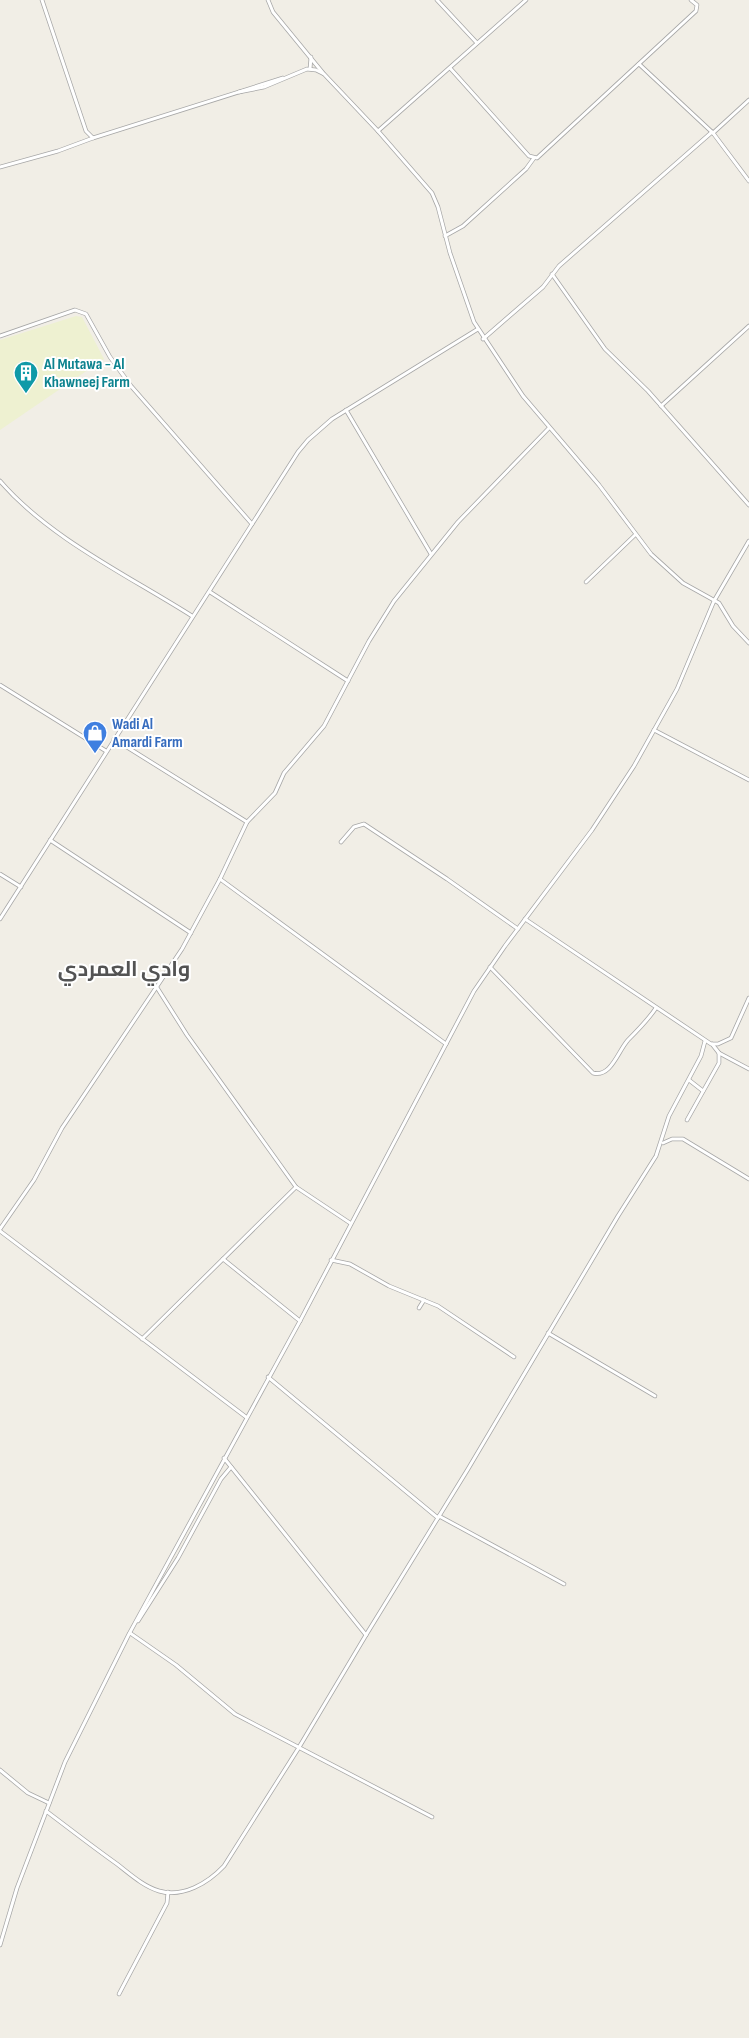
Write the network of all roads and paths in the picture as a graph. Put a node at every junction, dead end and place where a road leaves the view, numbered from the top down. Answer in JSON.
{"nodes":[{"id":1,"x":42,"y":0,"type":"edge"},
{"id":2,"x":268,"y":0,"type":"edge"},
{"id":3,"x":437,"y":0,"type":"edge"},
{"id":4,"x":526,"y":0,"type":"edge"},
{"id":5,"x":692,"y":0,"type":"edge"},
{"id":6,"x":477,"y":43,"type":"junction"},
{"id":7,"x":311,"y":57,"type":"junction"},
{"id":8,"x":639,"y":64,"type":"junction"},
{"id":9,"x":450,"y":68,"type":"junction"},
{"id":10,"x":310,"y":69,"type":"junction"},
{"id":11,"x":324,"y":74,"type":"junction"},
{"id":12,"x":749,"y":100,"type":"edge"},
{"id":13,"x":378,"y":131,"type":"junction"},
{"id":14,"x":713,"y":132,"type":"junction"},
{"id":15,"x":94,"y":138,"type":"junction"},
{"id":16,"x":534,"y":158,"type":"junction"},
{"id":17,"x":0,"y":167,"type":"edge"},
{"id":18,"x":749,"y":181,"type":"edge"},
{"id":19,"x":445,"y":236,"type":"junction"},
{"id":20,"x":552,"y":274,"type":"junction"},
{"id":21,"x":749,"y":326,"type":"edge"},
{"id":22,"x":478,"y":329,"type":"junction"},
{"id":23,"x":0,"y":336,"type":"edge"},
{"id":24,"x":483,"y":339,"type":"junction"},
{"id":25,"x":660,"y":406,"type":"junction"},
{"id":26,"x":346,"y":410,"type":"junction"},
{"id":27,"x":549,"y":428,"type":"junction"},
{"id":28,"x":0,"y":481,"type":"edge"},
{"id":29,"x":749,"y":505,"type":"edge"},
{"id":30,"x":252,"y":524,"type":"junction"},
{"id":31,"x":635,"y":536,"type":"junction"},
{"id":32,"x":749,"y":541,"type":"edge"},
{"id":33,"x":431,"y":554,"type":"junction"},
{"id":34,"x":586,"y":582,"type":"dead end"},
{"id":35,"x":210,"y":592,"type":"junction"},
{"id":36,"x":714,"y":601,"type":"junction"},
{"id":37,"x":192,"y":616,"type":"junction"},
{"id":38,"x":749,"y":643,"type":"edge"},
{"id":39,"x":348,"y":681,"type":"junction"},
{"id":40,"x":0,"y":685,"type":"edge"},
{"id":41,"x":654,"y":730,"type":"junction"},
{"id":42,"x":114,"y":739,"type":"junction"},
{"id":43,"x":106,"y":751,"type":"junction"},
{"id":44,"x":749,"y":780,"type":"edge"},
{"id":45,"x":247,"y":822,"type":"junction"},
{"id":46,"x":50,"y":840,"type":"junction"},
{"id":47,"x":341,"y":842,"type":"dead end"},
{"id":48,"x":0,"y":874,"type":"edge"},
{"id":49,"x":220,"y":879,"type":"junction"},
{"id":50,"x":21,"y":887,"type":"junction"},
{"id":51,"x":0,"y":919,"type":"edge"},
{"id":52,"x":525,"y":919,"type":"junction"},
{"id":53,"x":518,"y":929,"type":"junction"},
{"id":54,"x":191,"y":933,"type":"junction"},
{"id":55,"x":490,"y":967,"type":"junction"},
{"id":56,"x":156,"y":986,"type":"junction"},
{"id":57,"x":749,"y":998,"type":"edge"},
{"id":58,"x":656,"y":1008,"type":"junction"},
{"id":59,"x":705,"y":1042,"type":"junction"},
{"id":60,"x":446,"y":1044,"type":"junction"},
{"id":61,"x":711,"y":1044,"type":"junction"},
{"id":62,"x":719,"y":1053,"type":"junction"},
{"id":63,"x":749,"y":1069,"type":"edge"},
{"id":64,"x":689,"y":1080,"type":"junction"},
{"id":65,"x":703,"y":1091,"type":"junction"},
{"id":66,"x":687,"y":1120,"type":"dead end"},
{"id":67,"x":662,"y":1143,"type":"junction"},
{"id":68,"x":749,"y":1178,"type":"edge"},
{"id":69,"x":296,"y":1187,"type":"junction"},
{"id":70,"x":350,"y":1223,"type":"junction"},
{"id":71,"x":0,"y":1230,"type":"edge"},
{"id":72,"x":223,"y":1259,"type":"junction"},
{"id":73,"x":331,"y":1260,"type":"junction"},
{"id":74,"x":424,"y":1300,"type":"junction"},
{"id":75,"x":419,"y":1308,"type":"dead end"},
{"id":76,"x":300,"y":1320,"type":"junction"},
{"id":77,"x":548,"y":1333,"type":"junction"},
{"id":78,"x":142,"y":1339,"type":"junction"},
{"id":79,"x":514,"y":1357,"type":"dead end"},
{"id":80,"x":268,"y":1377,"type":"junction"},
{"id":81,"x":655,"y":1396,"type":"dead end"},
{"id":82,"x":246,"y":1417,"type":"junction"},
{"id":83,"x":224,"y":1458,"type":"junction"},
{"id":84,"x":231,"y":1467,"type":"junction"},
{"id":85,"x":438,"y":1517,"type":"junction"},
{"id":86,"x":564,"y":1584,"type":"dead end"},
{"id":87,"x":129,"y":1634,"type":"junction"},
{"id":88,"x":366,"y":1635,"type":"junction"},
{"id":89,"x":298,"y":1749,"type":"junction"},
{"id":90,"x":0,"y":1770,"type":"edge"},
{"id":91,"x":49,"y":1804,"type":"junction"},
{"id":92,"x":46,"y":1811,"type":"junction"},
{"id":93,"x":432,"y":1817,"type":"dead end"},
{"id":94,"x":168,"y":1892,"type":"junction"},
{"id":95,"x":0,"y":1945,"type":"edge"},
{"id":96,"x":119,"y":1994,"type":"dead end"}],
"edges":[{"from":1,"to":15,"type":"street"},
{"from":2,"to":7,"type":"street"},
{"from":3,"to":6,"type":"street"},
{"from":4,"to":6,"type":"street"},
{"from":5,"to":8,"type":"street"},
{"from":6,"to":9,"type":"street"},
{"from":7,"to":10,"type":"street"},
{"from":7,"to":11,"type":"street"},
{"from":8,"to":14,"type":"street"},
{"from":8,"to":16,"type":"street"},
{"from":9,"to":13,"type":"street"},
{"from":9,"to":16,"type":"street"},
{"from":10,"to":11,"type":"street"},
{"from":10,"to":15,"type":"street"},
{"from":11,"to":13,"type":"street"},
{"from":12,"to":14,"type":"street"},
{"from":13,"to":19,"type":"street"},
{"from":14,"to":18,"type":"street"},
{"from":14,"to":20,"type":"street"},
{"from":15,"to":17,"type":"street"},
{"from":16,"to":19,"type":"street"},
{"from":19,"to":22,"type":"street"},
{"from":20,"to":24,"type":"street"},
{"from":20,"to":25,"type":"street"},
{"from":21,"to":25,"type":"street"},
{"from":22,"to":24,"type":"street"},
{"from":22,"to":26,"type":"street"},
{"from":23,"to":30,"type":"street"},
{"from":24,"to":27,"type":"street"},
{"from":25,"to":29,"type":"street"},
{"from":26,"to":30,"type":"street"},
{"from":26,"to":33,"type":"street"},
{"from":27,"to":31,"type":"street"},
{"from":27,"to":33,"type":"street"},
{"from":28,"to":37,"type":"street"},
{"from":30,"to":35,"type":"street"},
{"from":31,"to":34,"type":"street"},
{"from":31,"to":36,"type":"street"},
{"from":32,"to":36,"type":"street"},
{"from":33,"to":39,"type":"street"},
{"from":35,"to":37,"type":"street"},
{"from":35,"to":39,"type":"street"},
{"from":36,"to":38,"type":"street"},
{"from":36,"to":41,"type":"street"},
{"from":37,"to":42,"type":"street"},
{"from":39,"to":45,"type":"street"},
{"from":40,"to":43,"type":"street"},
{"from":41,"to":44,"type":"street"},
{"from":41,"to":52,"type":"street"},
{"from":42,"to":43,"type":"street"},
{"from":42,"to":45,"type":"street"},
{"from":43,"to":46,"type":"street"},
{"from":45,"to":49,"type":"street"},
{"from":46,"to":50,"type":"street"},
{"from":46,"to":54,"type":"street"},
{"from":47,"to":53,"type":"street"},
{"from":48,"to":50,"type":"street"},
{"from":49,"to":54,"type":"street"},
{"from":49,"to":60,"type":"street"},
{"from":50,"to":51,"type":"street"},
{"from":52,"to":53,"type":"street"},
{"from":52,"to":58,"type":"street"},
{"from":53,"to":55,"type":"street"},
{"from":54,"to":56,"type":"street"},
{"from":55,"to":58,"type":"street"},
{"from":55,"to":60,"type":"street"},
{"from":56,"to":69,"type":"street"},
{"from":56,"to":71,"type":"street"},
{"from":57,"to":61,"type":"street"},
{"from":58,"to":59,"type":"street"},
{"from":59,"to":61,"type":"street"},
{"from":59,"to":64,"type":"street"},
{"from":60,"to":70,"type":"street"},
{"from":61,"to":62,"type":"street"},
{"from":62,"to":63,"type":"street"},
{"from":62,"to":65,"type":"street"},
{"from":64,"to":65,"type":"street"},
{"from":64,"to":67,"type":"street"},
{"from":65,"to":66,"type":"street"},
{"from":67,"to":68,"type":"street"},
{"from":67,"to":77,"type":"street"},
{"from":69,"to":70,"type":"street"},
{"from":69,"to":72,"type":"street"},
{"from":70,"to":73,"type":"street"},
{"from":71,"to":78,"type":"street"},
{"from":72,"to":76,"type":"street"},
{"from":72,"to":78,"type":"street"},
{"from":73,"to":74,"type":"street"},
{"from":73,"to":76,"type":"street"},
{"from":74,"to":75,"type":"street"},
{"from":74,"to":79,"type":"street"},
{"from":76,"to":80,"type":"street"},
{"from":77,"to":81,"type":"street"},
{"from":77,"to":85,"type":"street"},
{"from":78,"to":82,"type":"street"},
{"from":80,"to":82,"type":"street"},
{"from":80,"to":85,"type":"street"},
{"from":82,"to":83,"type":"street"},
{"from":83,"to":84,"type":"street"},
{"from":83,"to":87,"type":"street"},
{"from":84,"to":87,"type":"street"},
{"from":84,"to":88,"type":"street"},
{"from":85,"to":86,"type":"street"},
{"from":85,"to":88,"type":"street"},
{"from":87,"to":89,"type":"street"},
{"from":87,"to":91,"type":"street"},
{"from":88,"to":89,"type":"street"},
{"from":89,"to":93,"type":"street"},
{"from":89,"to":94,"type":"street"},
{"from":90,"to":91,"type":"street"},
{"from":91,"to":92,"type":"street"},
{"from":92,"to":94,"type":"street"},
{"from":92,"to":95,"type":"street"},
{"from":94,"to":96,"type":"street"}]}
